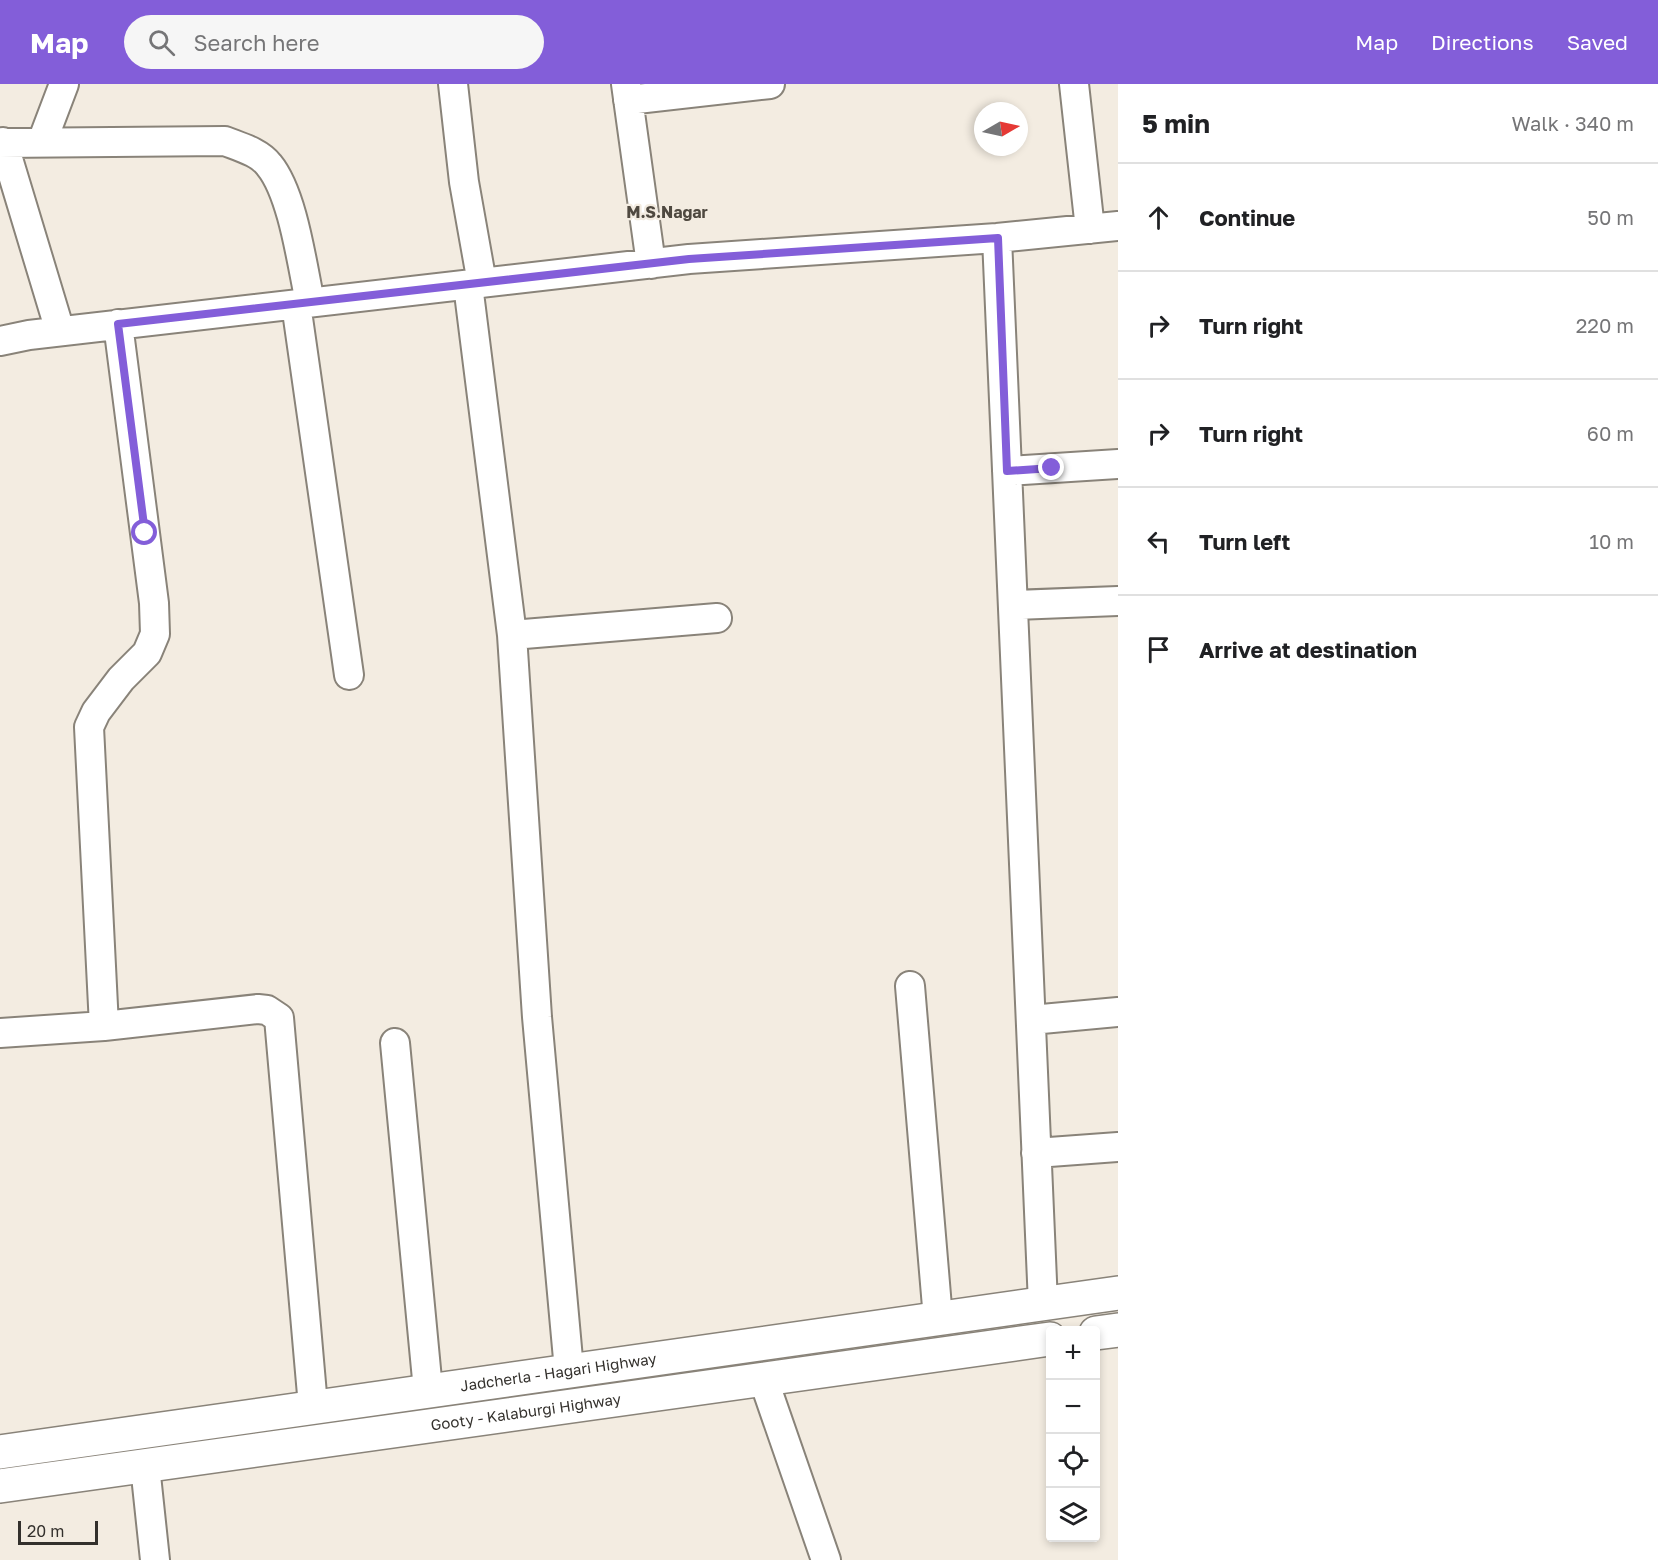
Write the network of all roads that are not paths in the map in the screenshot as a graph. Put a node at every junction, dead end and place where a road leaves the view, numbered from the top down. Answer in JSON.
{"nodes":[{"id":1,"x":64,"y":84,"type":"edge"},
{"id":2,"x":453,"y":84,"type":"edge"},
{"id":3,"x":770,"y":84,"type":"edge"},
{"id":4,"x":1074,"y":84,"type":"edge"},
{"id":5,"x":627,"y":92,"type":"edge"},
{"id":6,"x":42,"y":142,"type":"junction"},
{"id":7,"x":2,"y":143,"type":"edge"},
{"id":8,"x":1118,"y":226,"type":"edge"},
{"id":9,"x":1090,"y":229,"type":"junction"},
{"id":10,"x":998,"y":238,"type":"junction"},
{"id":11,"x":651,"y":264,"type":"junction"},
{"id":12,"x":475,"y":284,"type":"junction"},
{"id":13,"x":303,"y":303,"type":"junction"},
{"id":14,"x":118,"y":324,"type":"junction"},
{"id":15,"x":60,"y":331,"type":"junction"},
{"id":16,"x":0,"y":341,"type":"edge"},
{"id":17,"x":1118,"y":464,"type":"edge"},
{"id":18,"x":1007,"y":471,"type":"junction"},
{"id":19,"x":1118,"y":601,"type":"edge"},
{"id":20,"x":1013,"y":605,"type":"junction"},
{"id":21,"x":717,"y":618,"type":"dead end"},
{"id":22,"x":513,"y":635,"type":"junction"},
{"id":23,"x":349,"y":675,"type":"dead end"},
{"id":24,"x":910,"y":986,"type":"dead end"},
{"id":25,"x":1118,"y":1012,"type":"edge"},
{"id":26,"x":1031,"y":1020,"type":"junction"},
{"id":27,"x":104,"y":1026,"type":"junction"},
{"id":28,"x":0,"y":1033,"type":"edge"},
{"id":29,"x":395,"y":1043,"type":"dead end"},
{"id":30,"x":1118,"y":1147,"type":"edge"},
{"id":31,"x":1036,"y":1153,"type":"junction"},
{"id":32,"x":1118,"y":1293,"type":"edge"},
{"id":33,"x":1043,"y":1305,"type":"junction"},
{"id":34,"x":938,"y":1319,"type":"junction"},
{"id":35,"x":1118,"y":1330,"type":"edge"},
{"id":36,"x":1100,"y":1332,"type":"edge"},
{"id":37,"x":1046,"y":1340,"type":"edge"},
{"id":38,"x":569,"y":1370,"type":"junction"},
{"id":39,"x":764,"y":1381,"type":"junction"},
{"id":40,"x":428,"y":1390,"type":"junction"},
{"id":41,"x":313,"y":1406,"type":"junction"},
{"id":42,"x":0,"y":1452,"type":"edge"},
{"id":43,"x":146,"y":1466,"type":"junction"},
{"id":44,"x":0,"y":1486,"type":"edge"},
{"id":45,"x":155,"y":1560,"type":"edge"},
{"id":46,"x":826,"y":1560,"type":"edge"}],
"edges":[{"from":1,"to":6,"type":"street"},
{"from":2,"to":12,"type":"street"},
{"from":3,"to":5,"type":"street"},
{"from":4,"to":9,"type":"street"},
{"from":5,"to":11,"type":"street"},
{"from":6,"to":7,"type":"street"},
{"from":6,"to":13,"type":"street"},
{"from":7,"to":15,"type":"street"},
{"from":8,"to":9,"type":"street"},
{"from":9,"to":10,"type":"street"},
{"from":10,"to":11,"type":"street"},
{"from":10,"to":18,"type":"street"},
{"from":11,"to":12,"type":"street"},
{"from":12,"to":13,"type":"street"},
{"from":12,"to":22,"type":"street"},
{"from":13,"to":14,"type":"street"},
{"from":13,"to":23,"type":"street"},
{"from":14,"to":15,"type":"street"},
{"from":14,"to":27,"type":"street"},
{"from":15,"to":16,"type":"street"},
{"from":17,"to":18,"type":"street"},
{"from":18,"to":20,"type":"street"},
{"from":19,"to":20,"type":"street"},
{"from":20,"to":26,"type":"street"},
{"from":21,"to":22,"type":"street"},
{"from":22,"to":38,"type":"street"},
{"from":24,"to":34,"type":"street"},
{"from":25,"to":26,"type":"street"},
{"from":26,"to":31,"type":"street"},
{"from":27,"to":28,"type":"street"},
{"from":27,"to":41,"type":"street"},
{"from":29,"to":40,"type":"street"},
{"from":30,"to":31,"type":"street"},
{"from":31,"to":33,"type":"street"},
{"from":32,"to":33,"type":"highway","name":"Jadcherla - Hagari Highway"},
{"from":33,"to":34,"type":"highway","name":"Jadcherla - Hagari Highway"},
{"from":34,"to":38,"type":"highway","name":"Jadcherla - Hagari Highway"},
{"from":35,"to":36,"type":"highway"},
{"from":37,"to":39,"type":"highway","name":"Gooty - Kalaburgi Highway"},
{"from":38,"to":40,"type":"highway","name":"Jadcherla - Hagari Highway"},
{"from":39,"to":43,"type":"highway","name":"Gooty - Kalaburgi Highway"},
{"from":39,"to":46,"type":"street"},
{"from":40,"to":41,"type":"highway","name":"Jadcherla - Hagari Highway"},
{"from":41,"to":42,"type":"highway","name":"Jadcherla - Hagari Highway"},
{"from":43,"to":44,"type":"highway","name":"Gooty - Kalaburgi Highway"},
{"from":43,"to":45,"type":"street"}]}
